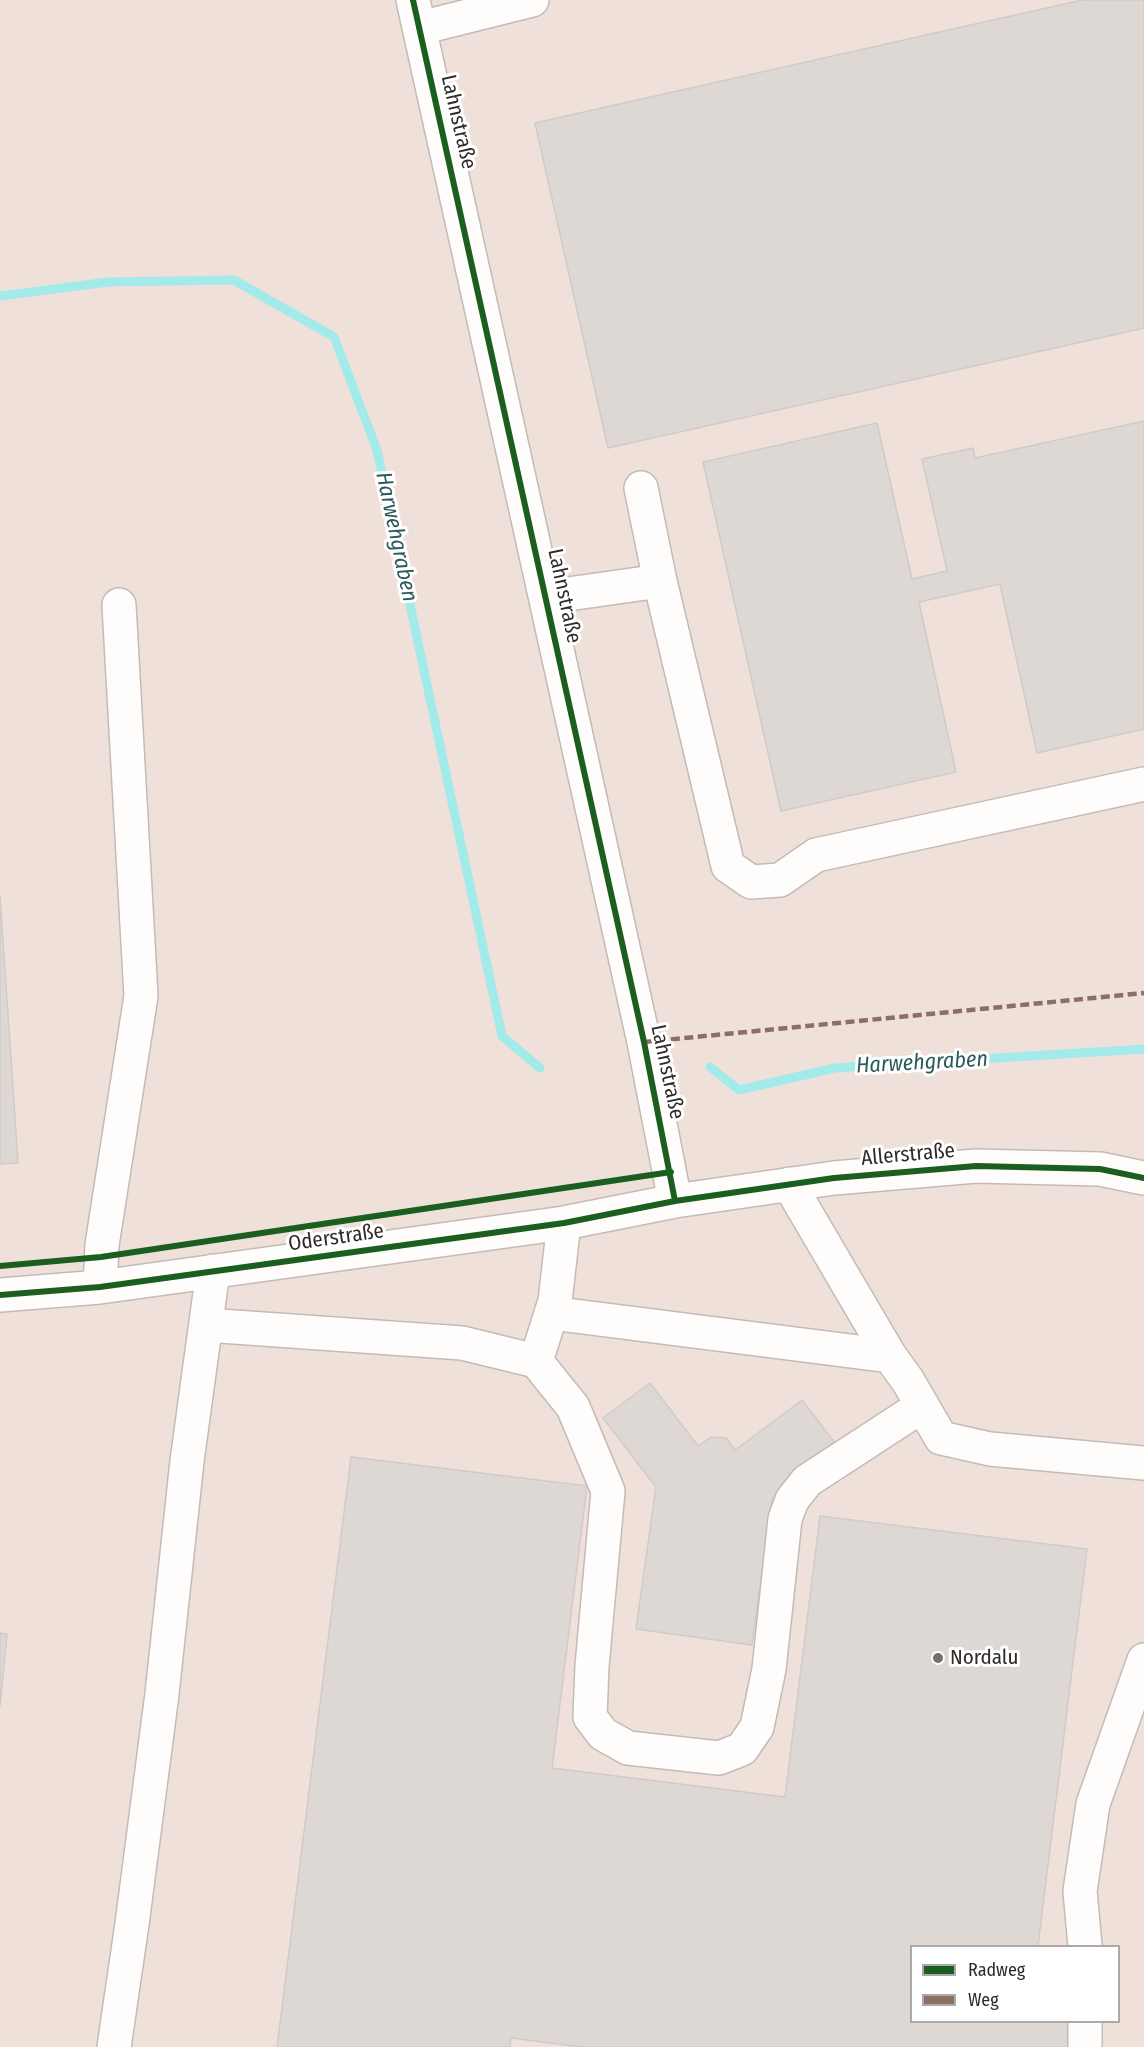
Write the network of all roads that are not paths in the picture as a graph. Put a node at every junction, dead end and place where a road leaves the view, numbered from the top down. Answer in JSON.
{"nodes":[{"id":1,"x":532,"y":0,"type":"edge"},
{"id":2,"x":417,"y":14,"type":"edge"},
{"id":3,"x":641,"y":488,"type":"dead end"},
{"id":4,"x":660,"y":581,"type":"junction"},
{"id":5,"x":547,"y":597,"type":"junction"},
{"id":6,"x":119,"y":605,"type":"dead end"},
{"id":7,"x":1144,"y":784,"type":"edge"},
{"id":8,"x":1144,"y":1178,"type":"edge"},
{"id":9,"x":789,"y":1184,"type":"junction"},
{"id":10,"x":675,"y":1202,"type":"junction"},
{"id":11,"x":564,"y":1223,"type":"junction"},
{"id":12,"x":213,"y":1271,"type":"junction"},
{"id":13,"x":100,"y":1287,"type":"junction"},
{"id":14,"x":0,"y":1296,"type":"edge"},
{"id":15,"x":551,"y":1313,"type":"junction"},
{"id":16,"x":206,"y":1325,"type":"junction"},
{"id":17,"x":890,"y":1356,"type":"junction"},
{"id":18,"x":536,"y":1361,"type":"junction"},
{"id":19,"x":922,"y":1406,"type":"junction"},
{"id":20,"x":1144,"y":1463,"type":"edge"},
{"id":21,"x":1144,"y":1659,"type":"edge"},
{"id":22,"x":1085,"y":1945,"type":"edge"},
{"id":23,"x":1085,"y":2023,"type":"edge"},
{"id":24,"x":114,"y":2047,"type":"edge"},
{"id":25,"x":1085,"y":2047,"type":"edge"}],
"edges":[{"from":1,"to":2,"type":"street"},
{"from":2,"to":5,"type":"street","name":"Lahnstraße"},
{"from":3,"to":4,"type":"street"},
{"from":4,"to":5,"type":"street"},
{"from":4,"to":7,"type":"street"},
{"from":5,"to":10,"type":"street","name":"Lahnstraße"},
{"from":6,"to":13,"type":"street"},
{"from":8,"to":9,"type":"street","name":"Allerstraße"},
{"from":9,"to":10,"type":"street","name":"Allerstraße"},
{"from":9,"to":17,"type":"street"},
{"from":10,"to":11,"type":"street","name":"Oderstraße"},
{"from":11,"to":12,"type":"street","name":"Oderstraße"},
{"from":11,"to":15,"type":"street"},
{"from":12,"to":13,"type":"street","name":"Oderstraße"},
{"from":12,"to":16,"type":"street"},
{"from":13,"to":14,"type":"street","name":"Oderstraße"},
{"from":15,"to":17,"type":"street"},
{"from":15,"to":18,"type":"street"},
{"from":16,"to":18,"type":"street"},
{"from":16,"to":24,"type":"street"},
{"from":17,"to":19,"type":"street"},
{"from":18,"to":19,"type":"street"},
{"from":19,"to":20,"type":"street"},
{"from":21,"to":22,"type":"street"},
{"from":23,"to":25,"type":"street"}]}
